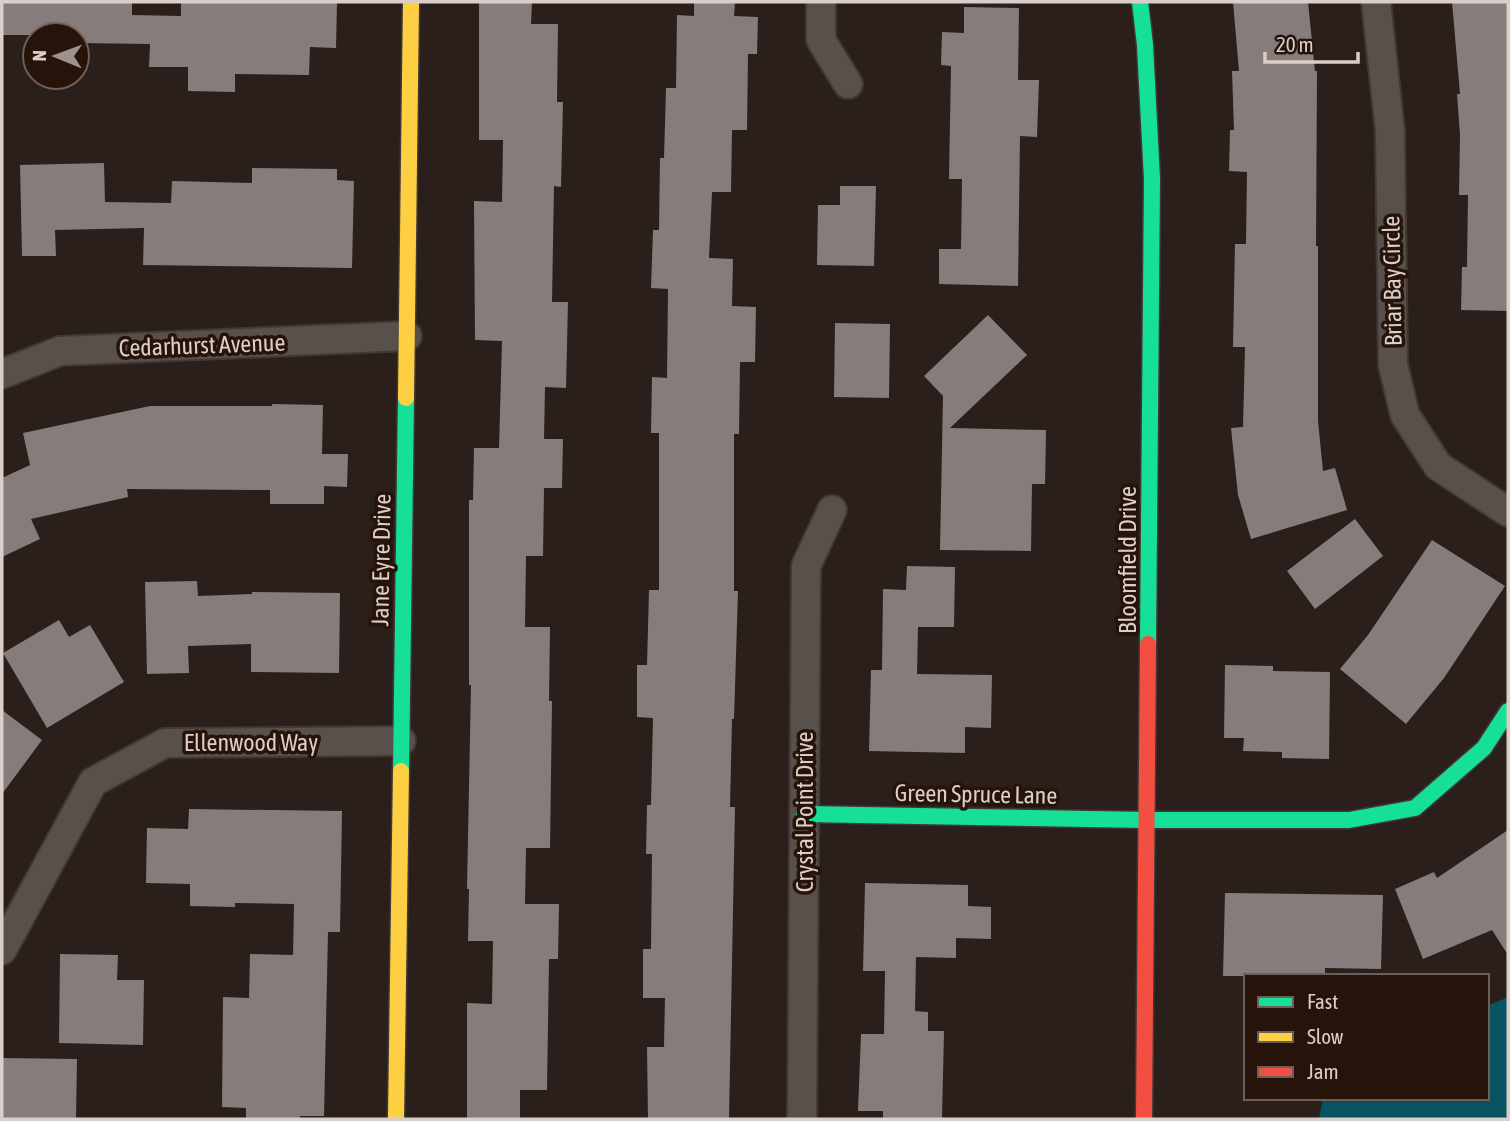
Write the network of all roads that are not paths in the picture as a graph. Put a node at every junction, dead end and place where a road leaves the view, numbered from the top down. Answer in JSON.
{"nodes":[{"id":1,"x":411,"y":2,"type":"edge"},
{"id":2,"x":821,"y":2,"type":"edge"},
{"id":3,"x":1140,"y":2,"type":"edge"},
{"id":4,"x":1376,"y":2,"type":"edge"},
{"id":5,"x":848,"y":84,"type":"dead end"},
{"id":6,"x":407,"y":336,"type":"junction"},
{"id":7,"x":2,"y":374,"type":"edge"},
{"id":8,"x":832,"y":510,"type":"dead end"},
{"id":9,"x":1508,"y":512,"type":"edge"},
{"id":10,"x":1508,"y":711,"type":"edge"},
{"id":11,"x":401,"y":741,"type":"junction"},
{"id":12,"x":804,"y":814,"type":"junction"},
{"id":13,"x":1147,"y":820,"type":"junction"},
{"id":14,"x":2,"y":950,"type":"edge"},
{"id":15,"x":396,"y":1119,"type":"edge"},
{"id":16,"x":802,"y":1119,"type":"edge"},
{"id":17,"x":1144,"y":1119,"type":"edge"}],
"edges":[{"from":1,"to":6,"type":"street","name":"Jane Eyre Drive"},
{"from":2,"to":5,"type":"street"},
{"from":3,"to":13,"type":"street","name":"Bloomfield Drive"},
{"from":4,"to":9,"type":"street","name":"Briar Bay Circle"},
{"from":6,"to":7,"type":"street","name":"Cedarhurst Avenue"},
{"from":6,"to":11,"type":"street","name":"Jane Eyre Drive"},
{"from":8,"to":12,"type":"street","name":"Crystal Point Drive"},
{"from":10,"to":13,"type":"street"},
{"from":11,"to":14,"type":"street","name":"Ellenwood Way"},
{"from":11,"to":15,"type":"street","name":"Jane Eyre Drive"},
{"from":12,"to":13,"type":"street","name":"Green Spruce Lane"},
{"from":12,"to":16,"type":"street","name":"Crystal Point Drive"},
{"from":13,"to":17,"type":"street","name":"Bloomfield Drive"}]}
